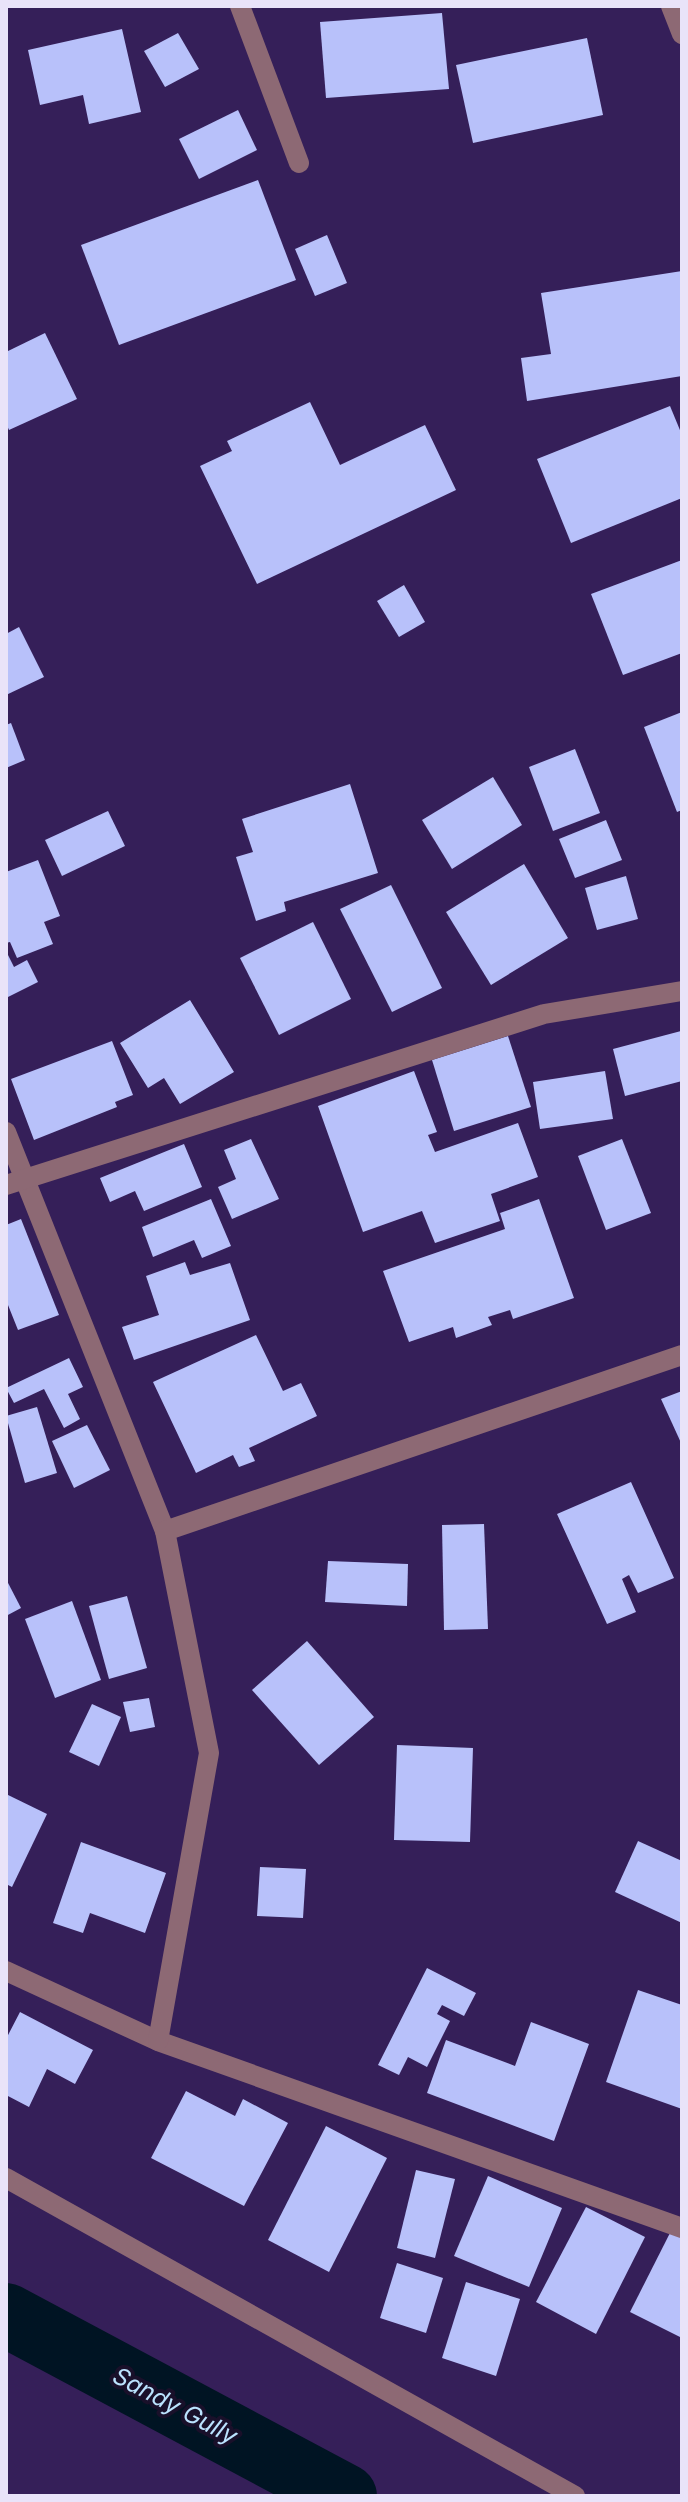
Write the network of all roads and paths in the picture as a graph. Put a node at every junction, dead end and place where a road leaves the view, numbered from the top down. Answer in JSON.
{"nodes":[{"id":1,"x":240,"y":6,"type":"edge"},
{"id":2,"x":671,"y":6,"type":"edge"},
{"id":3,"x":682,"y":34,"type":"edge"},
{"id":4,"x":299,"y":163,"type":"dead end"},
{"id":5,"x":682,"y":991,"type":"edge"},
{"id":6,"x":6,"y":1132,"type":"edge"},
{"id":7,"x":16,"y":1183,"type":"edge"},
{"id":8,"x":682,"y":1355,"type":"edge"},
{"id":9,"x":165,"y":1531,"type":"junction"},
{"id":10,"x":6,"y":1971,"type":"edge"},
{"id":11,"x":158,"y":2041,"type":"junction"},
{"id":12,"x":6,"y":2178,"type":"edge"},
{"id":13,"x":682,"y":2228,"type":"edge"},
{"id":14,"x":575,"y":2496,"type":"edge"}],
"edges":[{"from":1,"to":4,"type":"street"},
{"from":2,"to":3,"type":"street"},
{"from":5,"to":7,"type":"street"},
{"from":6,"to":7,"type":"street"},
{"from":7,"to":9,"type":"street"},
{"from":8,"to":9,"type":"street"},
{"from":9,"to":11,"type":"street"},
{"from":10,"to":11,"type":"street"},
{"from":11,"to":13,"type":"street"},
{"from":12,"to":14,"type":"street"}]}
